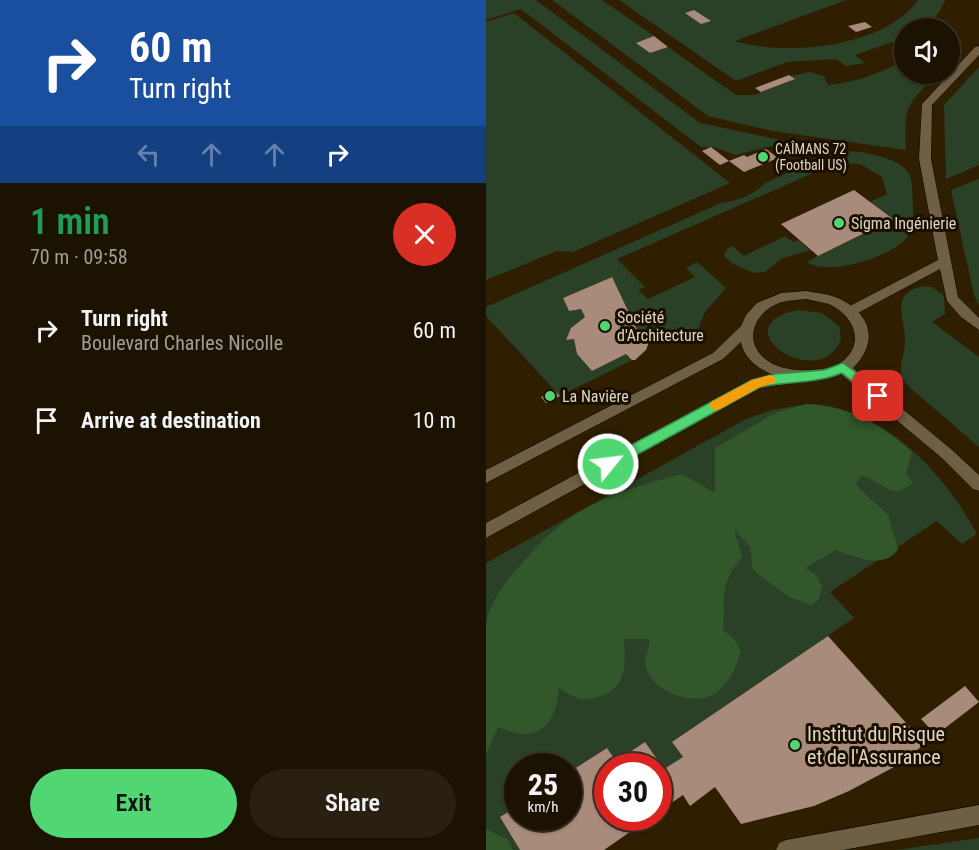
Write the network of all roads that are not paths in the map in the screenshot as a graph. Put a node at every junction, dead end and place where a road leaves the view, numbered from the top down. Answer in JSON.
{"nodes":[{"id":1,"x":979,"y":49,"type":"edge"},
{"id":2,"x":944,"y":262,"type":"junction"},
{"id":3,"x":851,"y":311,"type":"junction"},
{"id":4,"x":979,"y":325,"type":"edge"},
{"id":5,"x":746,"y":330,"type":"junction"},
{"id":6,"x":843,"y":368,"type":"junction"},
{"id":7,"x":798,"y":376,"type":"junction"},
{"id":8,"x":486,"y":477,"type":"edge"},
{"id":9,"x":979,"y":485,"type":"edge"},
{"id":10,"x":486,"y":531,"type":"edge"},
{"id":11,"x":979,"y":815,"type":"edge"},
{"id":12,"x":786,"y":850,"type":"edge"}],
"edges":[{"from":1,"to":2,"type":"street"},
{"from":2,"to":3,"type":"street"},
{"from":2,"to":4,"type":"street"},
{"from":3,"to":5,"type":"street"},
{"from":3,"to":6,"type":"street"},
{"from":5,"to":7,"type":"street"},
{"from":5,"to":8,"type":"street"},
{"from":6,"to":7,"type":"street"},
{"from":6,"to":9,"type":"street"},
{"from":7,"to":10,"type":"street"},
{"from":11,"to":12,"type":"street"}]}
